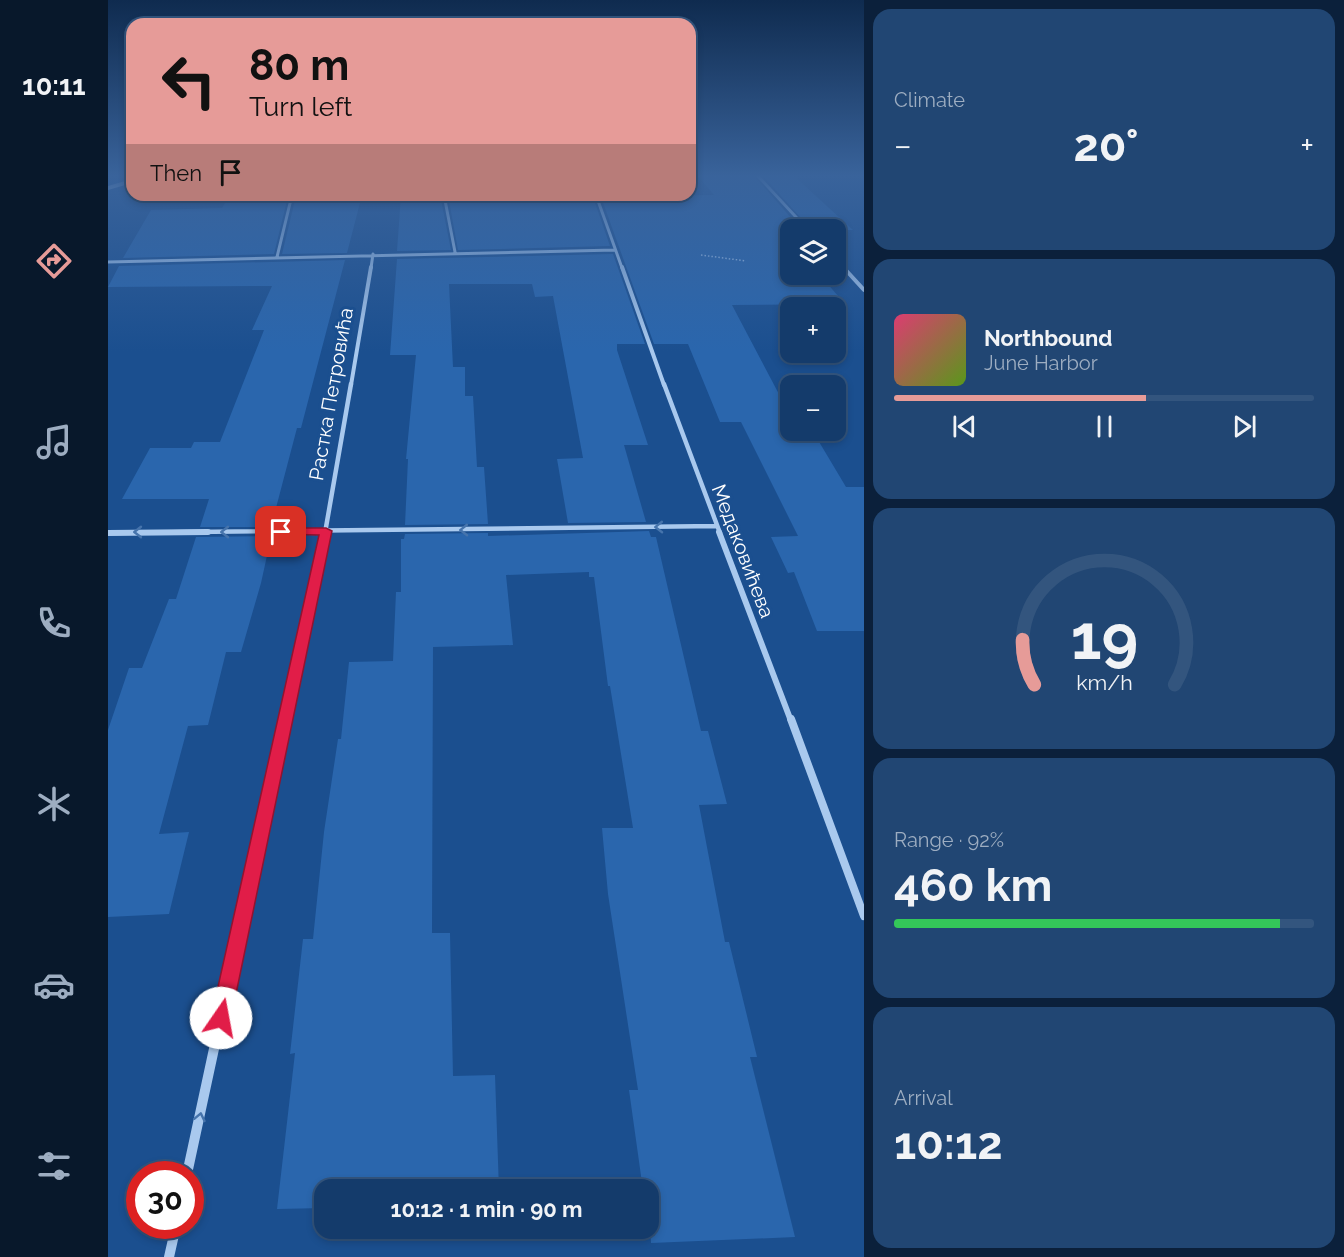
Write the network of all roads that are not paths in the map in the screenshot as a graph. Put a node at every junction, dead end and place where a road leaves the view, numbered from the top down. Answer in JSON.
{"nodes":[{"id":1,"x":283,"y":234,"type":"edge"},
{"id":2,"x":451,"y":234,"type":"edge"},
{"id":3,"x":609,"y":234,"type":"edge"},
{"id":4,"x":615,"y":250,"type":"junction"},
{"id":5,"x":455,"y":252,"type":"junction"},
{"id":6,"x":373,"y":254,"type":"junction"},
{"id":7,"x":278,"y":257,"type":"junction"},
{"id":8,"x":108,"y":262,"type":"edge"},
{"id":9,"x":846,"y":270,"type":"edge"},
{"id":10,"x":864,"y":290,"type":"edge"},
{"id":11,"x":717,"y":526,"type":"junction"},
{"id":12,"x":326,"y":531,"type":"junction"},
{"id":13,"x":108,"y":532,"type":"edge"},
{"id":14,"x":864,"y":916,"type":"edge"},
{"id":15,"x":190,"y":1161,"type":"edge"},
{"id":16,"x":173,"y":1239,"type":"edge"},
{"id":17,"x":169,"y":1257,"type":"edge"}],
"edges":[{"from":1,"to":7,"type":"street"},
{"from":2,"to":5,"type":"street"},
{"from":3,"to":4,"type":"street","name":"Медаковићева"},
{"from":4,"to":5,"type":"street"},
{"from":4,"to":11,"type":"street","name":"Медаковићева"},
{"from":5,"to":6,"type":"street"},
{"from":6,"to":7,"type":"street"},
{"from":6,"to":12,"type":"street","name":"Растка Петровића"},
{"from":7,"to":8,"type":"street"},
{"from":9,"to":10,"type":"street"},
{"from":11,"to":12,"type":"street","one_way":true},
{"from":11,"to":14,"type":"street","name":"Медаковићева"},
{"from":12,"to":13,"type":"street","one_way":true},
{"from":15,"to":12,"type":"street","name":"Растка Петровића","one_way":true},
{"from":16,"to":17,"type":"street"}]}
